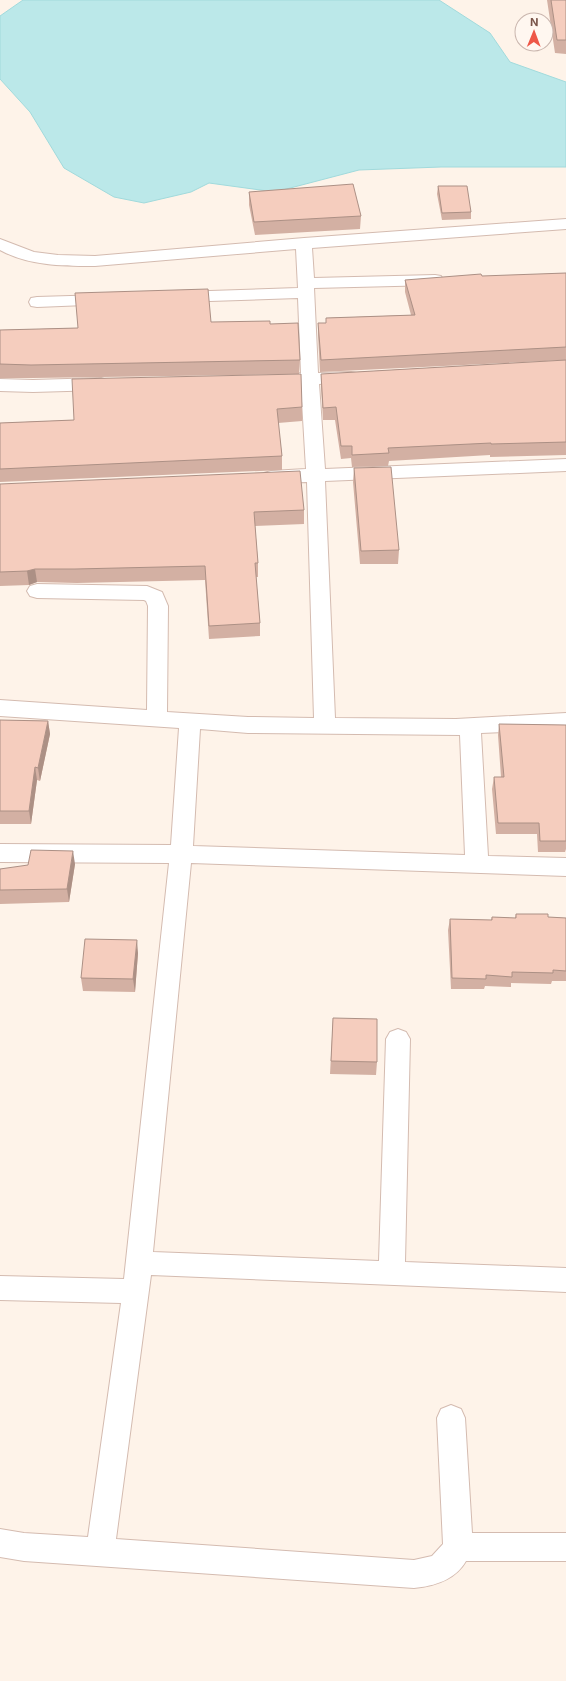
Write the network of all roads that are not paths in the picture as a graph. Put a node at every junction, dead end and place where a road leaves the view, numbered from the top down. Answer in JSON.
{"nodes":[{"id":1,"x":566,"y":224,"type":"edge"},
{"id":2,"x":304,"y":243,"type":"junction"},
{"id":3,"x":0,"y":244,"type":"edge"},
{"id":4,"x":448,"y":280,"type":"edge"},
{"id":5,"x":306,"y":288,"type":"junction"},
{"id":6,"x":164,"y":298,"type":"edge"},
{"id":7,"x":116,"y":299,"type":"edge"},
{"id":8,"x":38,"y":302,"type":"dead end"},
{"id":9,"x":364,"y":377,"type":"edge"},
{"id":10,"x":310,"y":380,"type":"junction"},
{"id":11,"x":254,"y":381,"type":"edge"},
{"id":12,"x":0,"y":384,"type":"edge"},
{"id":13,"x":120,"y":384,"type":"edge"},
{"id":14,"x":566,"y":465,"type":"edge"},
{"id":15,"x":316,"y":475,"type":"junction"},
{"id":16,"x":253,"y":478,"type":"edge"},
{"id":17,"x":37,"y":591,"type":"dead end"},
{"id":18,"x":0,"y":708,"type":"edge"},
{"id":19,"x":157,"y":719,"type":"junction"},
{"id":20,"x":566,"y":721,"type":"edge"},
{"id":21,"x":190,"y":722,"type":"junction"},
{"id":22,"x":325,"y":726,"type":"junction"},
{"id":23,"x":470,"y":726,"type":"junction"},
{"id":24,"x":0,"y":853,"type":"edge"},
{"id":25,"x":181,"y":854,"type":"junction"},
{"id":26,"x":477,"y":864,"type":"junction"},
{"id":27,"x":566,"y":867,"type":"edge"},
{"id":28,"x":398,"y":1039,"type":"dead end"},
{"id":29,"x":139,"y":1263,"type":"junction"},
{"id":30,"x":392,"y":1274,"type":"junction"},
{"id":31,"x":566,"y":1280,"type":"edge"},
{"id":32,"x":0,"y":1288,"type":"edge"},
{"id":33,"x":136,"y":1291,"type":"junction"},
{"id":34,"x":451,"y":1418,"type":"dead end"},
{"id":35,"x":0,"y":1543,"type":"edge"},
{"id":36,"x":458,"y":1547,"type":"junction"},
{"id":37,"x":566,"y":1548,"type":"edge"},
{"id":38,"x":100,"y":1552,"type":"junction"}],
"edges":[{"from":1,"to":2,"type":"street"},
{"from":2,"to":3,"type":"street"},
{"from":2,"to":5,"type":"street"},
{"from":4,"to":5,"type":"street"},
{"from":5,"to":6,"type":"street"},
{"from":5,"to":10,"type":"street"},
{"from":7,"to":8,"type":"street"},
{"from":9,"to":10,"type":"street"},
{"from":10,"to":11,"type":"street"},
{"from":10,"to":15,"type":"street"},
{"from":12,"to":13,"type":"street"},
{"from":14,"to":15,"type":"street"},
{"from":15,"to":16,"type":"street"},
{"from":15,"to":22,"type":"street"},
{"from":17,"to":19,"type":"street"},
{"from":18,"to":19,"type":"street"},
{"from":19,"to":21,"type":"street"},
{"from":20,"to":23,"type":"street"},
{"from":21,"to":22,"type":"street"},
{"from":21,"to":25,"type":"street"},
{"from":22,"to":23,"type":"street"},
{"from":23,"to":26,"type":"street"},
{"from":24,"to":25,"type":"street"},
{"from":25,"to":26,"type":"street"},
{"from":25,"to":29,"type":"street"},
{"from":26,"to":27,"type":"street"},
{"from":28,"to":30,"type":"street"},
{"from":29,"to":30,"type":"street"},
{"from":29,"to":33,"type":"street"},
{"from":30,"to":31,"type":"street"},
{"from":32,"to":33,"type":"street"},
{"from":33,"to":38,"type":"street"},
{"from":34,"to":36,"type":"street"},
{"from":35,"to":38,"type":"street"},
{"from":36,"to":37,"type":"street"},
{"from":36,"to":38,"type":"street"}]}
